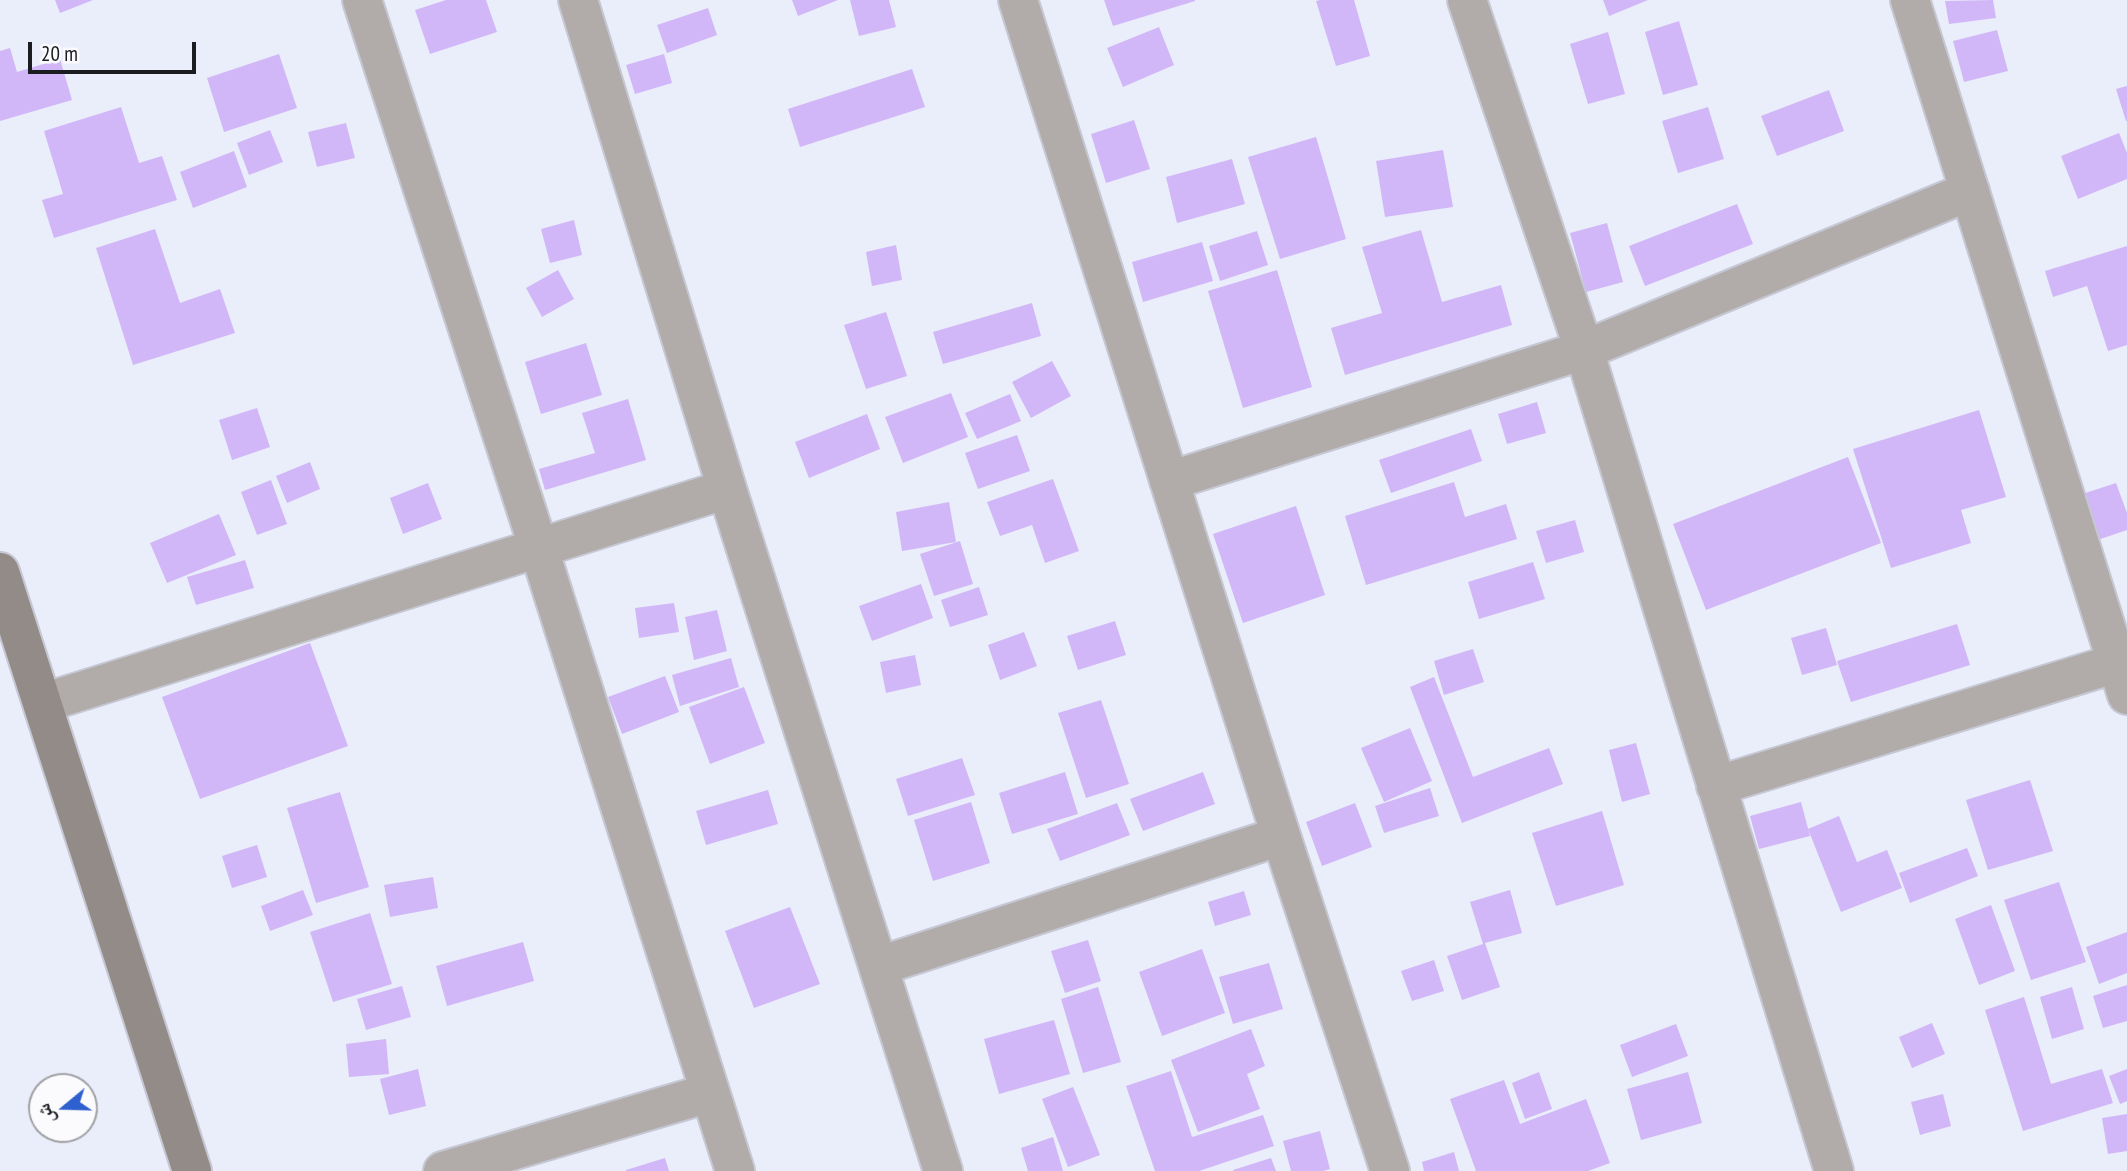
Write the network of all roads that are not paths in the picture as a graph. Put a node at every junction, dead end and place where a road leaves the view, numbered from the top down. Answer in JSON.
{"nodes":[{"id":1,"x":362,"y":0,"type":"edge"},
{"id":2,"x":578,"y":0,"type":"edge"},
{"id":3,"x":1018,"y":0,"type":"edge"},
{"id":4,"x":1467,"y":0,"type":"edge"},
{"id":5,"x":1910,"y":0,"type":"edge"},
{"id":6,"x":1970,"y":191,"type":"junction"},
{"id":7,"x":1584,"y":350,"type":"junction"},
{"id":8,"x":1169,"y":481,"type":"junction"},
{"id":9,"x":727,"y":489,"type":"junction"},
{"id":10,"x":539,"y":549,"type":"junction"},
{"id":11,"x":0,"y":572,"type":"edge"},
{"id":12,"x":2124,"y":673,"type":"edge"},
{"id":13,"x":43,"y":703,"type":"junction"},
{"id":14,"x":1716,"y":786,"type":"junction"},
{"id":15,"x":1281,"y":836,"type":"junction"},
{"id":16,"x":879,"y":966,"type":"junction"},
{"id":17,"x":709,"y":1093,"type":"junction"},
{"id":18,"x":192,"y":1171,"type":"edge"},
{"id":19,"x":443,"y":1171,"type":"edge"},
{"id":20,"x":735,"y":1171,"type":"edge"},
{"id":21,"x":943,"y":1171,"type":"edge"},
{"id":22,"x":1390,"y":1171,"type":"edge"},
{"id":23,"x":1834,"y":1171,"type":"edge"}],
"edges":[{"from":1,"to":10,"type":"street"},
{"from":2,"to":9,"type":"street"},
{"from":3,"to":8,"type":"street"},
{"from":4,"to":7,"type":"street"},
{"from":5,"to":6,"type":"street"},
{"from":6,"to":7,"type":"street"},
{"from":6,"to":12,"type":"street"},
{"from":7,"to":8,"type":"street"},
{"from":7,"to":14,"type":"street"},
{"from":8,"to":15,"type":"street"},
{"from":9,"to":10,"type":"street"},
{"from":9,"to":16,"type":"street"},
{"from":10,"to":13,"type":"street"},
{"from":10,"to":17,"type":"street"},
{"from":11,"to":13,"type":"street"},
{"from":12,"to":14,"type":"street"},
{"from":13,"to":18,"type":"street"},
{"from":14,"to":23,"type":"street"},
{"from":15,"to":16,"type":"street"},
{"from":15,"to":22,"type":"street"},
{"from":16,"to":21,"type":"street"},
{"from":17,"to":19,"type":"street"},
{"from":17,"to":20,"type":"street"}]}
